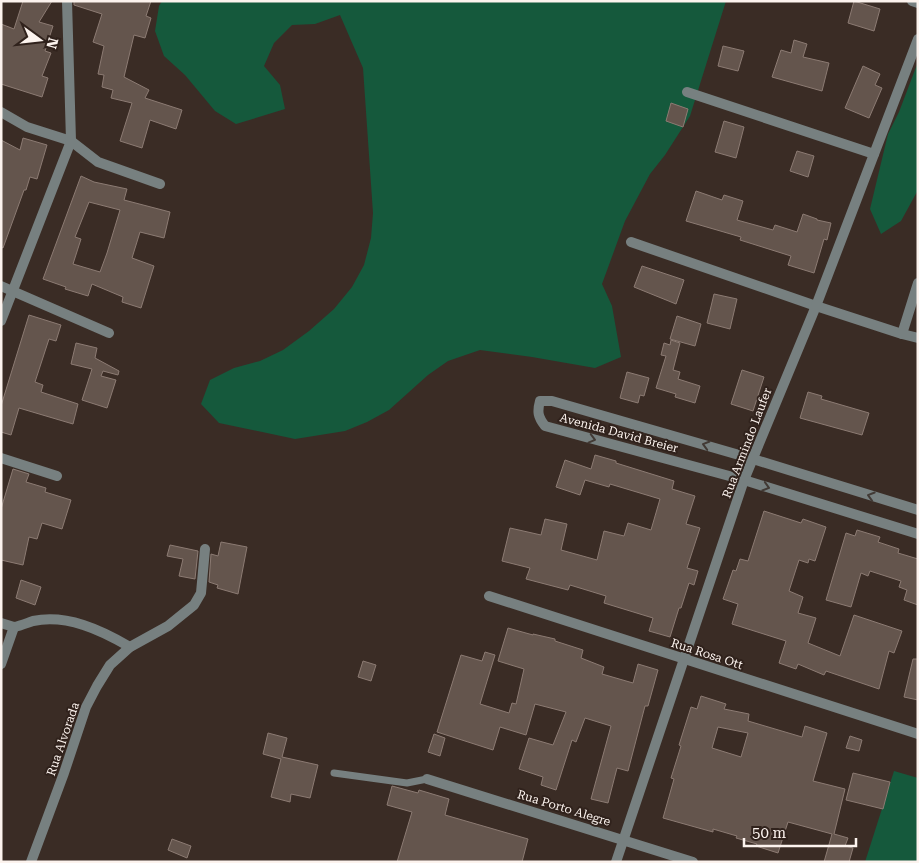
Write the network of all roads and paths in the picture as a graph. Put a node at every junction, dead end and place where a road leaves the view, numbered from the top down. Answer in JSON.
{"nodes":[{"id":1,"x":67,"y":1,"type":"edge"},
{"id":2,"x":912,"y":1,"type":"edge"},
{"id":3,"x":918,"y":3,"type":"edge"},
{"id":4,"x":918,"y":39,"type":"edge"},
{"id":5,"x":687,"y":92,"type":"dead end"},
{"id":6,"x":1,"y":112,"type":"edge"},
{"id":7,"x":71,"y":141,"type":"junction"},
{"id":8,"x":874,"y":154,"type":"junction"},
{"id":9,"x":160,"y":184,"type":"dead end"},
{"id":10,"x":631,"y":242,"type":"dead end"},
{"id":11,"x":918,"y":283,"type":"edge"},
{"id":12,"x":1,"y":286,"type":"edge"},
{"id":13,"x":12,"y":291,"type":"junction"},
{"id":14,"x":816,"y":306,"type":"junction"},
{"id":15,"x":1,"y":321,"type":"edge"},
{"id":16,"x":109,"y":333,"type":"dead end"},
{"id":17,"x":902,"y":334,"type":"junction"},
{"id":18,"x":918,"y":338,"type":"edge"},
{"id":19,"x":1,"y":458,"type":"edge"},
{"id":20,"x":753,"y":459,"type":"junction"},
{"id":21,"x":57,"y":476,"type":"dead end"},
{"id":22,"x":744,"y":480,"type":"junction"},
{"id":23,"x":918,"y":510,"type":"edge"},
{"id":24,"x":918,"y":534,"type":"edge"},
{"id":25,"x":205,"y":549,"type":"dead end"},
{"id":26,"x":489,"y":596,"type":"dead end"},
{"id":27,"x":1,"y":623,"type":"edge"},
{"id":28,"x":14,"y":627,"type":"junction"},
{"id":29,"x":130,"y":647,"type":"junction"},
{"id":30,"x":684,"y":659,"type":"junction"},
{"id":31,"x":1,"y":664,"type":"edge"},
{"id":32,"x":918,"y":734,"type":"edge"},
{"id":33,"x":334,"y":773,"type":"dead end"},
{"id":34,"x":427,"y":779,"type":"joint"},
{"id":35,"x":622,"y":839,"type":"junction"},
{"id":36,"x":31,"y":862,"type":"edge"},
{"id":37,"x":616,"y":862,"type":"edge"},
{"id":38,"x":693,"y":862,"type":"edge"}],
"edges":[{"from":1,"to":7,"type":"street"},
{"from":2,"to":3,"type":"street"},
{"from":4,"to":8,"type":"street","name":"Rua Armindo Laufer"},
{"from":5,"to":8,"type":"street"},
{"from":6,"to":7,"type":"street"},
{"from":7,"to":9,"type":"street"},
{"from":7,"to":13,"type":"street"},
{"from":8,"to":14,"type":"street","name":"Rua Armindo Laufer"},
{"from":10,"to":14,"type":"street"},
{"from":11,"to":17,"type":"street"},
{"from":12,"to":13,"type":"street"},
{"from":13,"to":15,"type":"street"},
{"from":13,"to":16,"type":"street"},
{"from":14,"to":17,"type":"street"},
{"from":14,"to":20,"type":"street","name":"Rua Armindo Laufer"},
{"from":17,"to":18,"type":"street"},
{"from":19,"to":21,"type":"street"},
{"from":20,"to":22,"type":"street","name":"Rua Armindo Laufer"},
{"from":20,"to":22,"type":"street","name":"Avenida David Breier","one_way":true},
{"from":23,"to":20,"type":"street","name":"Avenida David Breier","one_way":true},
{"from":22,"to":24,"type":"street","name":"Avenida David Breier","one_way":true},
{"from":22,"to":30,"type":"street","name":"Rua Armindo Laufer"},
{"from":25,"to":29,"type":"street","name":"Rua Alvorada"},
{"from":26,"to":30,"type":"street","name":"Rua Rosa Ott"},
{"from":27,"to":28,"type":"street"},
{"from":28,"to":29,"type":"street"},
{"from":28,"to":31,"type":"street"},
{"from":29,"to":36,"type":"street","name":"Rua Alvorada"},
{"from":30,"to":32,"type":"street","name":"Rua Rosa Ott"},
{"from":30,"to":35,"type":"street","name":"Rua Armindo Laufer"},
{"from":33,"to":34,"type":"lane"},
{"from":34,"to":35,"type":"street","name":"Rua Porto Alegre"},
{"from":35,"to":37,"type":"street","name":"Rua Armindo Laufer"},
{"from":35,"to":38,"type":"street","name":"Rua Porto Alegre"}]}
